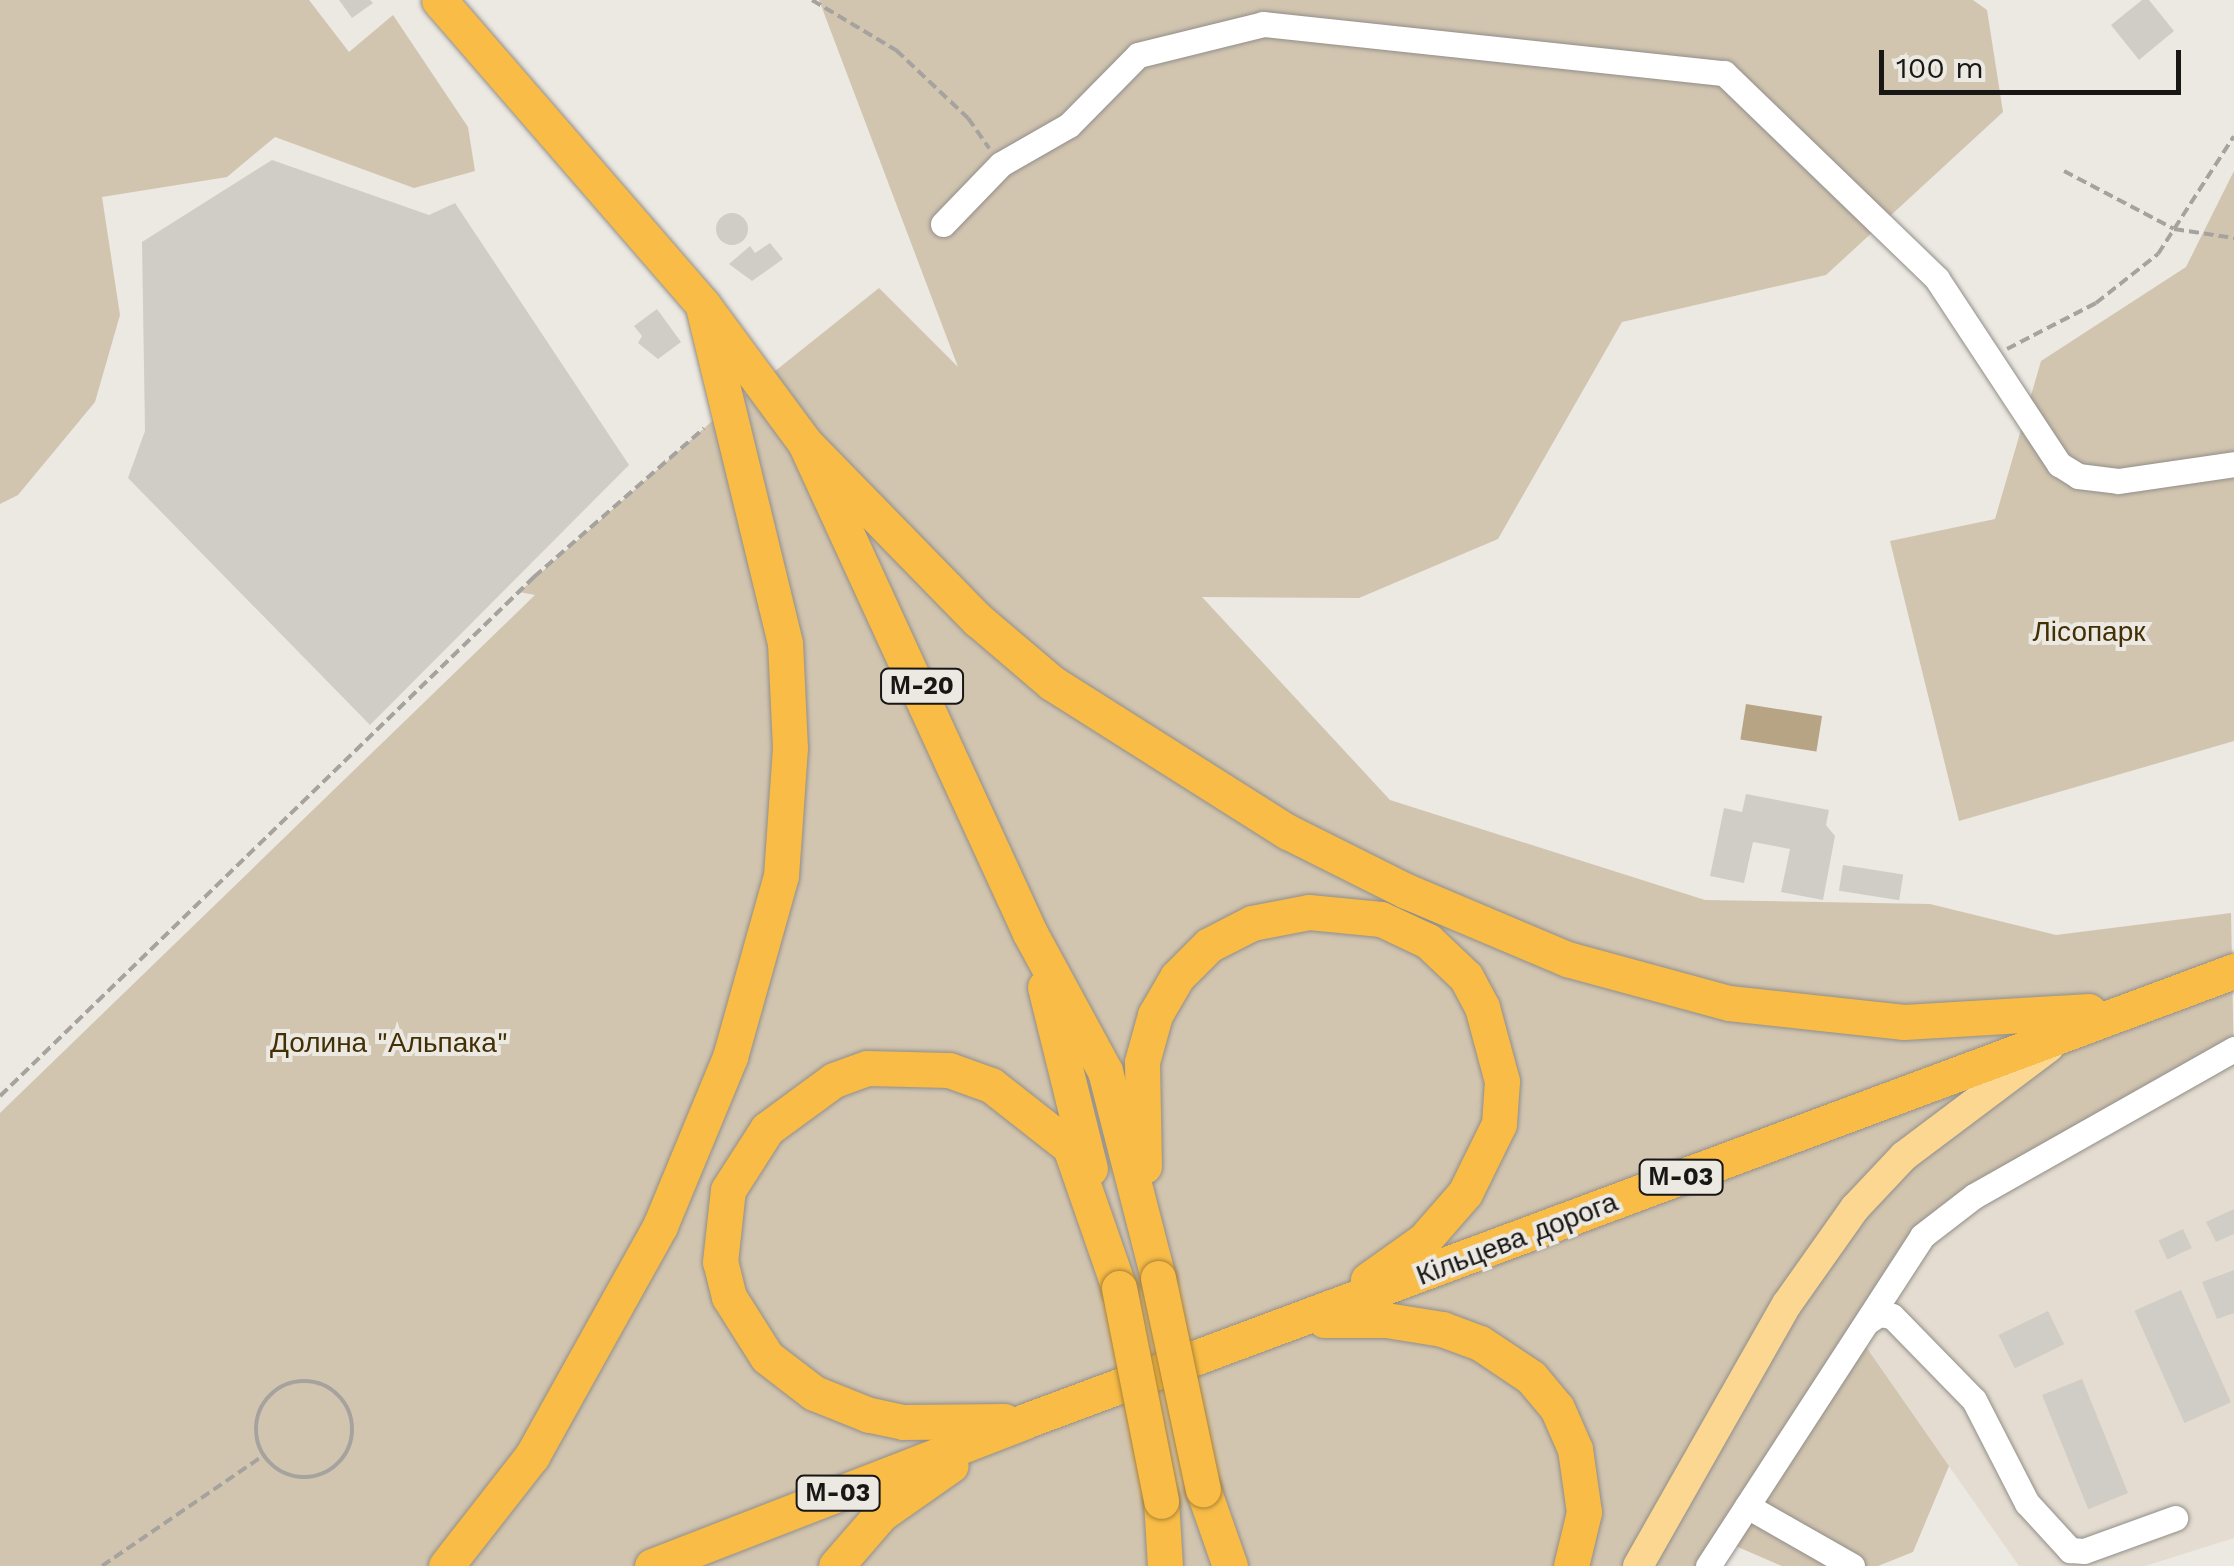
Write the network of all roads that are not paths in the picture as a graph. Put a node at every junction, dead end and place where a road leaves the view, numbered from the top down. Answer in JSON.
{"nodes":[{"id":1,"x":440,"y":0,"type":"edge"},
{"id":2,"x":942,"y":224,"type":"dead end"},
{"id":3,"x":702,"y":304,"type":"junction"},
{"id":4,"x":805,"y":444,"type":"junction"},
{"id":5,"x":2234,"y":464,"type":"edge"},
{"id":6,"x":1030,"y":932,"type":"junction"},
{"id":7,"x":2234,"y":971,"type":"edge"},
{"id":8,"x":2164,"y":996,"type":"junction"},
{"id":9,"x":2065,"y":1034,"type":"junction"},
{"id":10,"x":2234,"y":1049,"type":"edge"},
{"id":11,"x":1144,"y":1211,"type":"junction"},
{"id":12,"x":1119,"y":1288,"type":"junction"},
{"id":13,"x":1298,"y":1321,"type":"junction"},
{"id":14,"x":1867,"y":1322,"type":"junction"},
{"id":15,"x":1024,"y":1420,"type":"junction"},
{"id":16,"x":1203,"y":1489,"type":"junction"},
{"id":17,"x":1161,"y":1501,"type":"junction"},
{"id":18,"x":1747,"y":1506,"type":"junction"},
{"id":19,"x":2176,"y":1518,"type":"dead end"},
{"id":20,"x":446,"y":1566,"type":"edge"},
{"id":21,"x":652,"y":1566,"type":"edge"},
{"id":22,"x":836,"y":1566,"type":"edge"},
{"id":23,"x":1166,"y":1566,"type":"edge"},
{"id":24,"x":1175,"y":1566,"type":"edge"},
{"id":25,"x":1216,"y":1566,"type":"edge"},
{"id":26,"x":1230,"y":1566,"type":"edge"},
{"id":27,"x":1571,"y":1566,"type":"edge"},
{"id":28,"x":1638,"y":1566,"type":"edge"},
{"id":29,"x":1708,"y":1566,"type":"edge"},
{"id":30,"x":1852,"y":1566,"type":"edge"}],
"edges":[{"from":1,"to":3,"type":"highway","number":"М-20"},
{"from":2,"to":5,"type":"lane"},
{"from":3,"to":4,"type":"highway","number":"М-20"},
{"from":3,"to":20,"type":"highway"},
{"from":4,"to":6,"type":"highway","number":"М-20"},
{"from":4,"to":8,"type":"highway"},
{"from":6,"to":11,"type":"highway","number":"М-20"},
{"from":6,"to":12,"type":"highway","number":"М-20"},
{"from":7,"to":8,"type":"highway","name":"Кільцева дорога","number":"М-03"},
{"from":8,"to":9,"type":"highway","name":"Кільцева дорога","number":"М-03"},
{"from":9,"to":13,"type":"highway","name":"Кільцева дорога","number":"М-03"},
{"from":9,"to":28,"type":"main road"},
{"from":10,"to":14,"type":"lane"},
{"from":11,"to":13,"type":"highway"},
{"from":11,"to":16,"type":"highway","number":"М-20","bridge":true},
{"from":12,"to":15,"type":"highway"},
{"from":12,"to":17,"type":"highway","number":"М-20","bridge":true},
{"from":13,"to":15,"type":"highway","name":"Кільцева дорога","number":"М-03"},
{"from":13,"to":27,"type":"highway"},
{"from":14,"to":18,"type":"lane"},
{"from":14,"to":19,"type":"lane"},
{"from":15,"to":21,"type":"highway","number":"М-03"},
{"from":15,"to":22,"type":"highway"},
{"from":16,"to":25,"type":"main road"},
{"from":16,"to":26,"type":"highway"},
{"from":17,"to":23,"type":"highway"},
{"from":17,"to":24,"type":"main road"},
{"from":18,"to":29,"type":"lane"},
{"from":18,"to":30,"type":"lane"}]}
